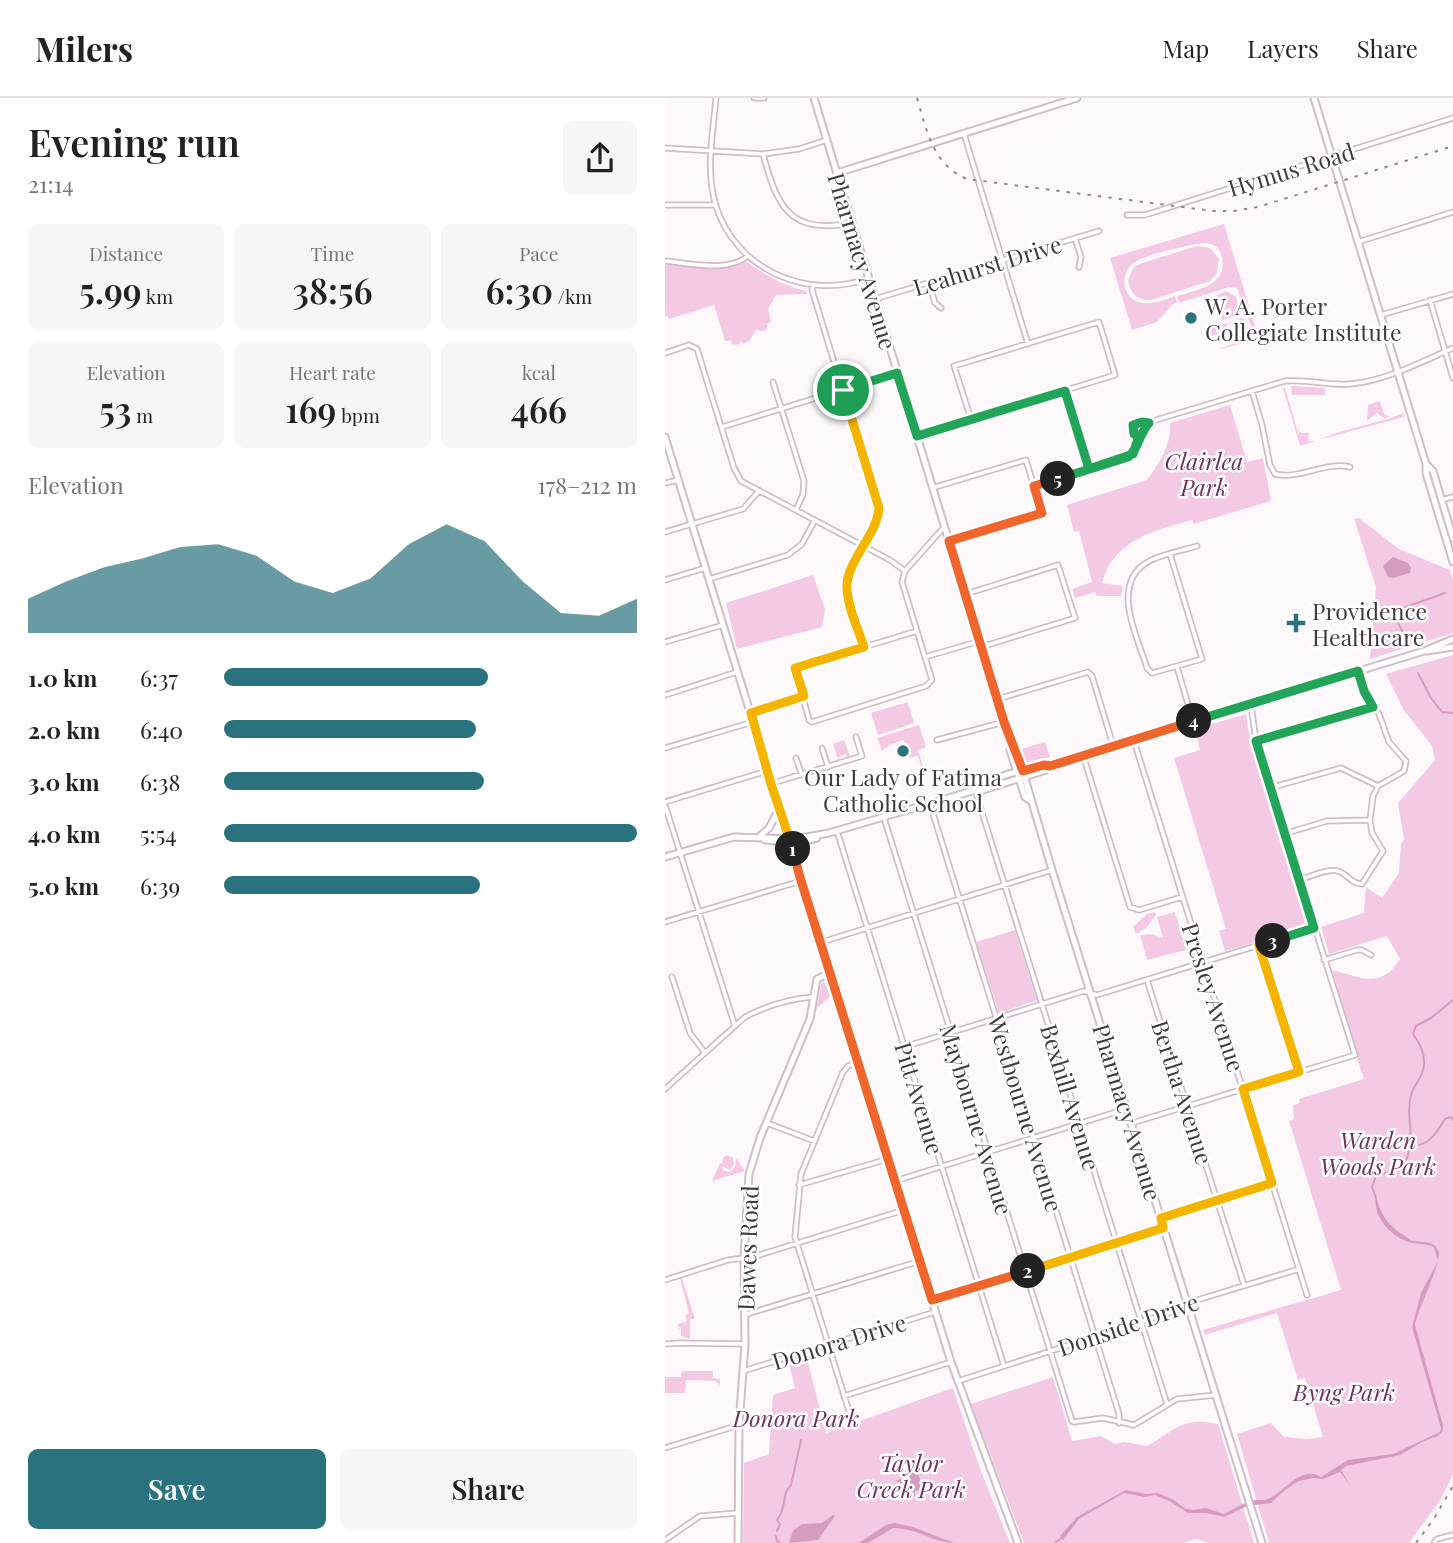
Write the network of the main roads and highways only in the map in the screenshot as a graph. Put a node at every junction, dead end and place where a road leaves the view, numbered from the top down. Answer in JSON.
{"nodes":[{"id":1,"x":814,"y":98,"type":"edge"},
{"id":2,"x":1077,"y":98,"type":"edge"},
{"id":3,"x":1314,"y":98,"type":"edge"},
{"id":4,"x":837,"y":173,"type":"junction"},
{"id":5,"x":665,"y":437,"type":"edge"},
{"id":6,"x":1426,"y":464,"type":"junction"},
{"id":7,"x":1453,"y":538,"type":"edge"},
{"id":8,"x":1453,"y":562,"type":"edge"},
{"id":9,"x":1453,"y":639,"type":"edge"},
{"id":10,"x":1453,"y":647,"type":"edge"},
{"id":11,"x":1424,"y":651,"type":"junction"},
{"id":12,"x":1021,"y":775,"type":"junction"},
{"id":13,"x":776,"y":798,"type":"junction"},
{"id":14,"x":778,"y":811,"type":"junction"},
{"id":15,"x":757,"y":837,"type":"junction"},
{"id":16,"x":788,"y":841,"type":"junction"},
{"id":17,"x":665,"y":857,"type":"edge"},
{"id":18,"x":830,"y":973,"type":"junction"},
{"id":19,"x":738,"y":1543,"type":"edge"},
{"id":20,"x":1018,"y":1543,"type":"edge"},
{"id":21,"x":1262,"y":1543,"type":"edge"}],
"edges":[{"from":1,"to":4,"type":"main road","name":"Pharmacy Avenue"},
{"from":2,"to":4,"type":"main road"},
{"from":3,"to":6,"type":"main road"},
{"from":4,"to":12,"type":"main road","name":"Pharmacy Avenue"},
{"from":5,"to":13,"type":"main road"},
{"from":6,"to":7,"type":"main road"},
{"from":6,"to":8,"type":"main road"},
{"from":9,"to":11,"type":"main road"},
{"from":10,"to":11,"type":"main road"},
{"from":11,"to":12,"type":"main road"},
{"from":12,"to":16,"type":"main road"},
{"from":12,"to":21,"type":"main road","name":"Pharmacy Avenue"},
{"from":13,"to":14,"type":"main road"},
{"from":13,"to":16,"type":"main road"},
{"from":14,"to":15,"type":"main road"},
{"from":14,"to":16,"type":"main road"},
{"from":15,"to":16,"type":"main road"},
{"from":15,"to":17,"type":"main road"},
{"from":16,"to":18,"type":"main road"},
{"from":18,"to":19,"type":"main road","name":"Dawes Road"},
{"from":18,"to":20,"type":"main road"}]}
